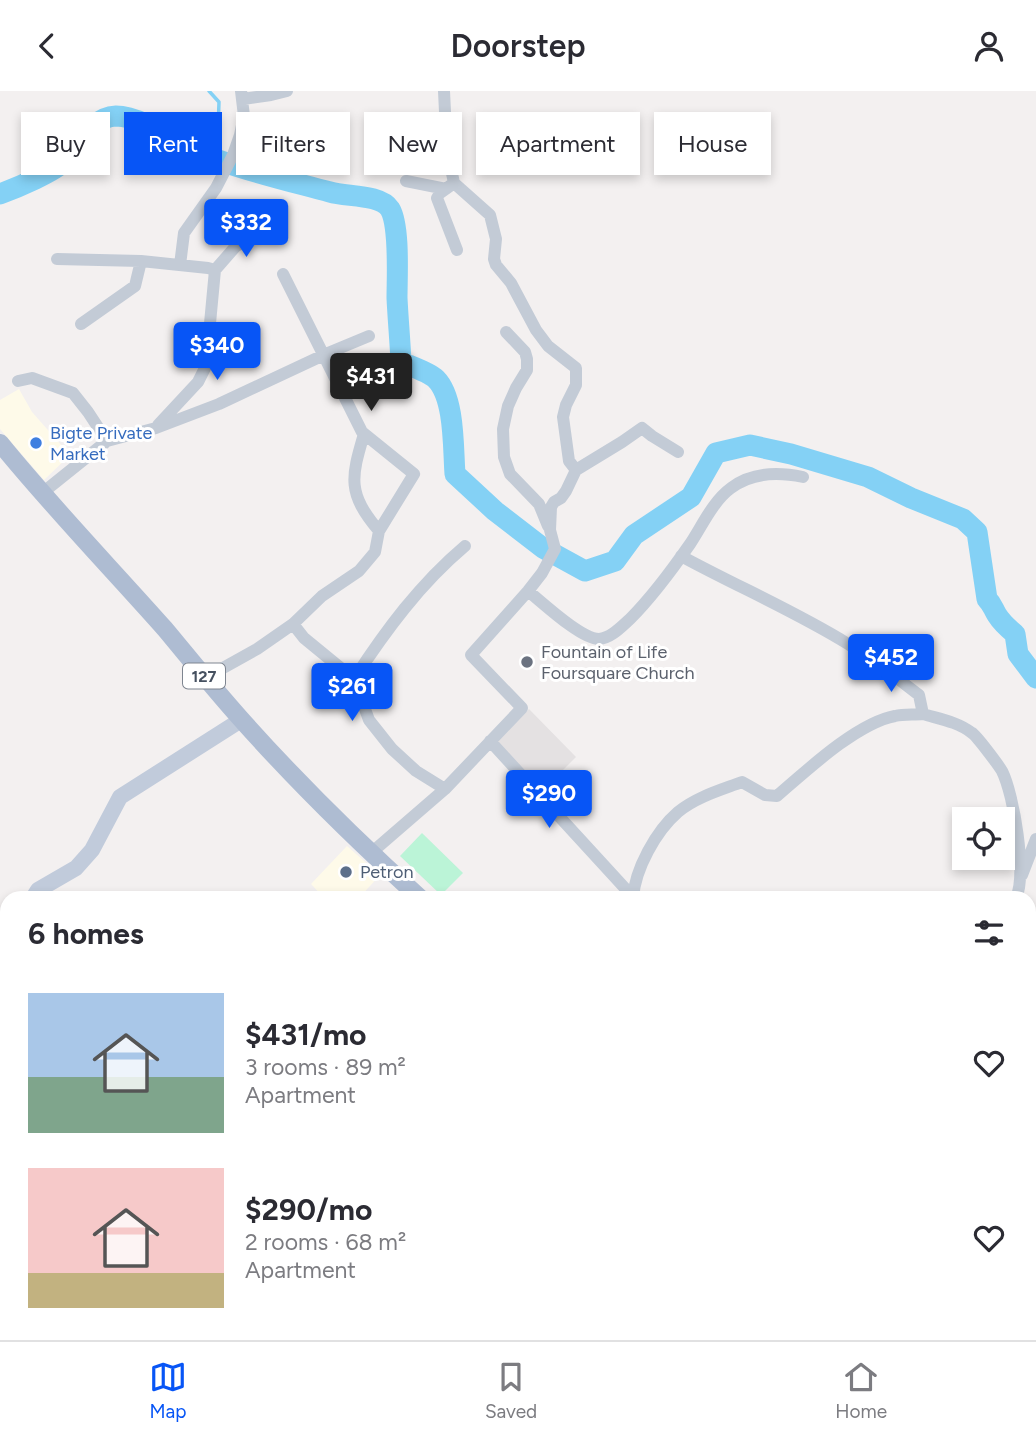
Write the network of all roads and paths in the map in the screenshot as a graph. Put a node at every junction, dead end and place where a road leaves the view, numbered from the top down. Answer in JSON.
{"nodes":[{"id":1,"x":287,"y":91,"type":"edge"},
{"id":2,"x":444,"y":91,"type":"edge"},
{"id":3,"x":242,"y":95,"type":"edge"},
{"id":4,"x":406,"y":181,"type":"dead end"},
{"id":5,"x":450,"y":186,"type":"junction"},
{"id":6,"x":264,"y":233,"type":"dead end"},
{"id":7,"x":457,"y":250,"type":"dead end"},
{"id":8,"x":57,"y":259,"type":"dead end"},
{"id":9,"x":141,"y":261,"type":"junction"},
{"id":10,"x":180,"y":264,"type":"junction"},
{"id":11,"x":215,"y":270,"type":"junction"},
{"id":12,"x":283,"y":274,"type":"dead end"},
{"id":13,"x":80,"y":324,"type":"dead end"},
{"id":14,"x":506,"y":332,"type":"dead end"},
{"id":15,"x":369,"y":336,"type":"dead end"},
{"id":16,"x":323,"y":356,"type":"junction"},
{"id":17,"x":18,"y":381,"type":"dead end"},
{"id":18,"x":156,"y":428,"type":"junction"},
{"id":19,"x":364,"y":433,"type":"junction"},
{"id":20,"x":107,"y":440,"type":"junction"},
{"id":21,"x":0,"y":443,"type":"edge"},
{"id":22,"x":678,"y":452,"type":"dead end"},
{"id":23,"x":576,"y":470,"type":"junction"},
{"id":24,"x":803,"y":477,"type":"dead end"},
{"id":25,"x":41,"y":494,"type":"junction"},
{"id":26,"x":550,"y":530,"type":"junction"},
{"id":27,"x":379,"y":531,"type":"junction"},
{"id":28,"x":465,"y":546,"type":"dead end"},
{"id":29,"x":681,"y":556,"type":"junction"},
{"id":30,"x":528,"y":591,"type":"junction"},
{"id":31,"x":293,"y":624,"type":"junction"},
{"id":32,"x":205,"y":678,"type":"junction"},
{"id":33,"x":354,"y":679,"type":"junction"},
{"id":34,"x":923,"y":714,"type":"junction"},
{"id":35,"x":242,"y":720,"type":"junction"},
{"id":36,"x":491,"y":741,"type":"junction"},
{"id":37,"x":445,"y":789,"type":"junction"},
{"id":38,"x":1036,"y":839,"type":"edge"},
{"id":39,"x":371,"y":853,"type":"junction"},
{"id":40,"x":1020,"y":881,"type":"junction"},
{"id":41,"x":37,"y":891,"type":"edge"},
{"id":42,"x":412,"y":891,"type":"edge"},
{"id":43,"x":628,"y":891,"type":"edge"},
{"id":44,"x":634,"y":891,"type":"edge"},
{"id":45,"x":1018,"y":891,"type":"edge"}],
"edges":[{"from":1,"to":3,"type":"street"},
{"from":2,"to":5,"type":"street"},
{"from":3,"to":10,"type":"street"},
{"from":4,"to":5,"type":"street"},
{"from":5,"to":7,"type":"street"},
{"from":5,"to":23,"type":"street"},
{"from":6,"to":11,"type":"street"},
{"from":8,"to":9,"type":"street"},
{"from":9,"to":10,"type":"street"},
{"from":9,"to":13,"type":"street"},
{"from":10,"to":11,"type":"street"},
{"from":11,"to":18,"type":"street"},
{"from":12,"to":16,"type":"street"},
{"from":14,"to":26,"type":"street"},
{"from":15,"to":16,"type":"street"},
{"from":16,"to":18,"type":"street"},
{"from":16,"to":19,"type":"street"},
{"from":17,"to":20,"type":"street"},
{"from":18,"to":20,"type":"street"},
{"from":19,"to":27,"type":"street"},
{"from":19,"to":27,"type":"street"},
{"from":20,"to":25,"type":"street"},
{"from":21,"to":25,"type":"main road","number":"127"},
{"from":22,"to":23,"type":"street"},
{"from":23,"to":26,"type":"street"},
{"from":24,"to":29,"type":"street"},
{"from":25,"to":32,"type":"main road","number":"127"},
{"from":26,"to":30,"type":"street"},
{"from":27,"to":31,"type":"street"},
{"from":28,"to":33,"type":"street"},
{"from":29,"to":30,"type":"street"},
{"from":29,"to":34,"type":"street"},
{"from":30,"to":36,"type":"street"},
{"from":31,"to":32,"type":"street"},
{"from":31,"to":33,"type":"street"},
{"from":32,"to":35,"type":"main road","number":"127"},
{"from":33,"to":37,"type":"street"},
{"from":34,"to":40,"type":"street"},
{"from":34,"to":44,"type":"street"},
{"from":35,"to":39,"type":"main road","number":"127"},
{"from":35,"to":41,"type":"street"},
{"from":36,"to":37,"type":"street"},
{"from":36,"to":43,"type":"street"},
{"from":37,"to":39,"type":"street"},
{"from":38,"to":40,"type":"street"},
{"from":39,"to":42,"type":"main road","number":"127"},
{"from":40,"to":45,"type":"street"}]}
